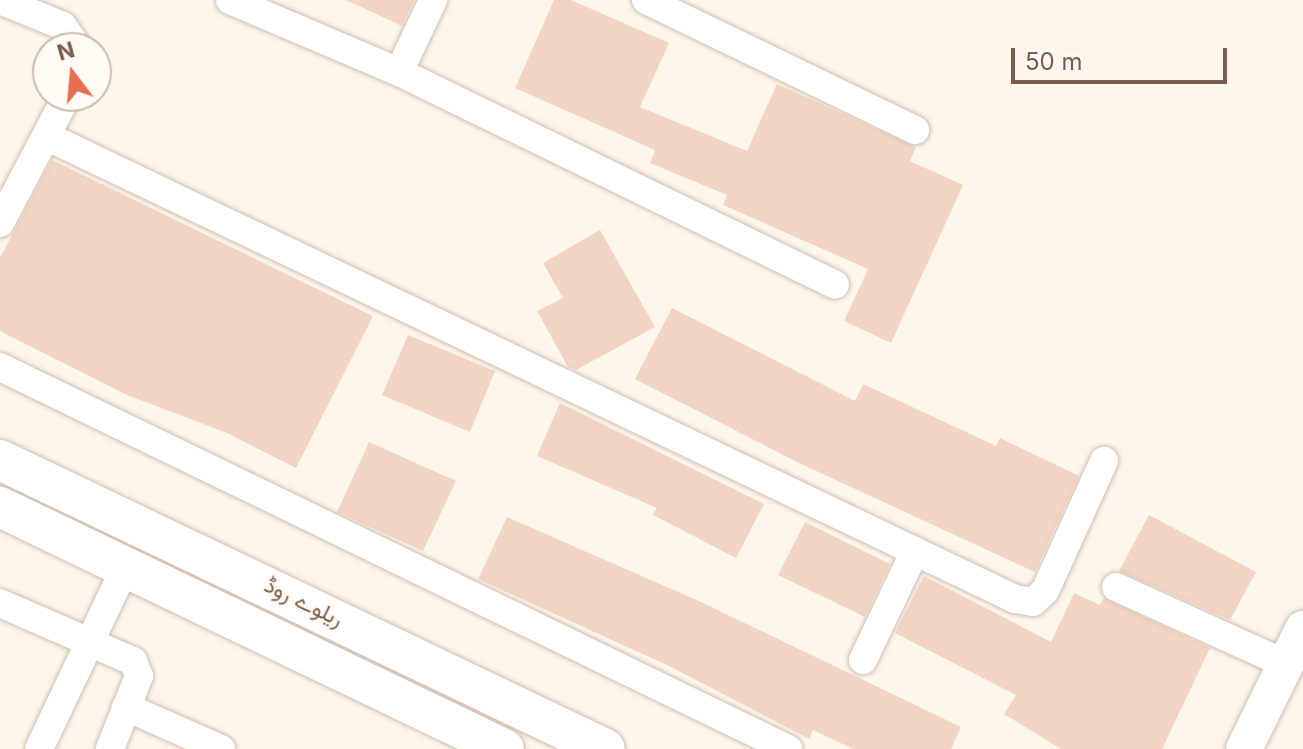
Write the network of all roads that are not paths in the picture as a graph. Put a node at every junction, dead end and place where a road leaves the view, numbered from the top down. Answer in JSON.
{"nodes":[{"id":1,"x":0,"y":0,"type":"edge"},
{"id":2,"x":230,"y":0,"type":"edge"},
{"id":3,"x":433,"y":0,"type":"edge"},
{"id":4,"x":646,"y":0,"type":"edge"},
{"id":5,"x":67,"y":32,"type":"edge"},
{"id":6,"x":399,"y":72,"type":"junction"},
{"id":7,"x":59,"y":112,"type":"edge"},
{"id":8,"x":915,"y":130,"type":"dead end"},
{"id":9,"x":46,"y":136,"type":"junction"},
{"id":10,"x":0,"y":223,"type":"edge"},
{"id":11,"x":835,"y":285,"type":"dead end"},
{"id":12,"x":0,"y":367,"type":"edge"},
{"id":13,"x":0,"y":460,"type":"edge"},
{"id":14,"x":1104,"y":461,"type":"dead end"},
{"id":15,"x":0,"y":507,"type":"edge"},
{"id":16,"x":915,"y":551,"type":"junction"},
{"id":17,"x":126,"y":566,"type":"junction"},
{"id":18,"x":1116,"y":587,"type":"dead end"},
{"id":19,"x":0,"y":603,"type":"edge"},
{"id":20,"x":1303,"y":629,"type":"edge"},
{"id":21,"x":89,"y":643,"type":"junction"},
{"id":22,"x":863,"y":660,"type":"dead end"},
{"id":23,"x":1286,"y":664,"type":"junction"},
{"id":24,"x":126,"y":707,"type":"junction"},
{"id":25,"x":39,"y":749,"type":"edge"},
{"id":26,"x":110,"y":749,"type":"edge"},
{"id":27,"x":221,"y":749,"type":"edge"},
{"id":28,"x":502,"y":749,"type":"edge"},
{"id":29,"x":605,"y":749,"type":"edge"},
{"id":30,"x":788,"y":749,"type":"edge"},
{"id":31,"x":1244,"y":749,"type":"edge"}],
"edges":[{"from":1,"to":5,"type":"street"},
{"from":2,"to":6,"type":"street"},
{"from":3,"to":6,"type":"street"},
{"from":4,"to":8,"type":"street"},
{"from":6,"to":11,"type":"street"},
{"from":7,"to":9,"type":"street"},
{"from":9,"to":10,"type":"street"},
{"from":9,"to":16,"type":"street"},
{"from":12,"to":30,"type":"street"},
{"from":13,"to":29,"type":"main road","name":"ریلوے روڈ"},
{"from":14,"to":16,"type":"street"},
{"from":15,"to":17,"type":"main road","name":"ریلوے روڈ"},
{"from":16,"to":22,"type":"street"},
{"from":17,"to":21,"type":"street"},
{"from":17,"to":28,"type":"main road","name":"ریلوے روڈ"},
{"from":18,"to":23,"type":"street"},
{"from":19,"to":21,"type":"street"},
{"from":20,"to":23,"type":"street"},
{"from":21,"to":24,"type":"street"},
{"from":21,"to":25,"type":"street"},
{"from":23,"to":31,"type":"street"},
{"from":24,"to":26,"type":"street"},
{"from":24,"to":27,"type":"street"}]}
